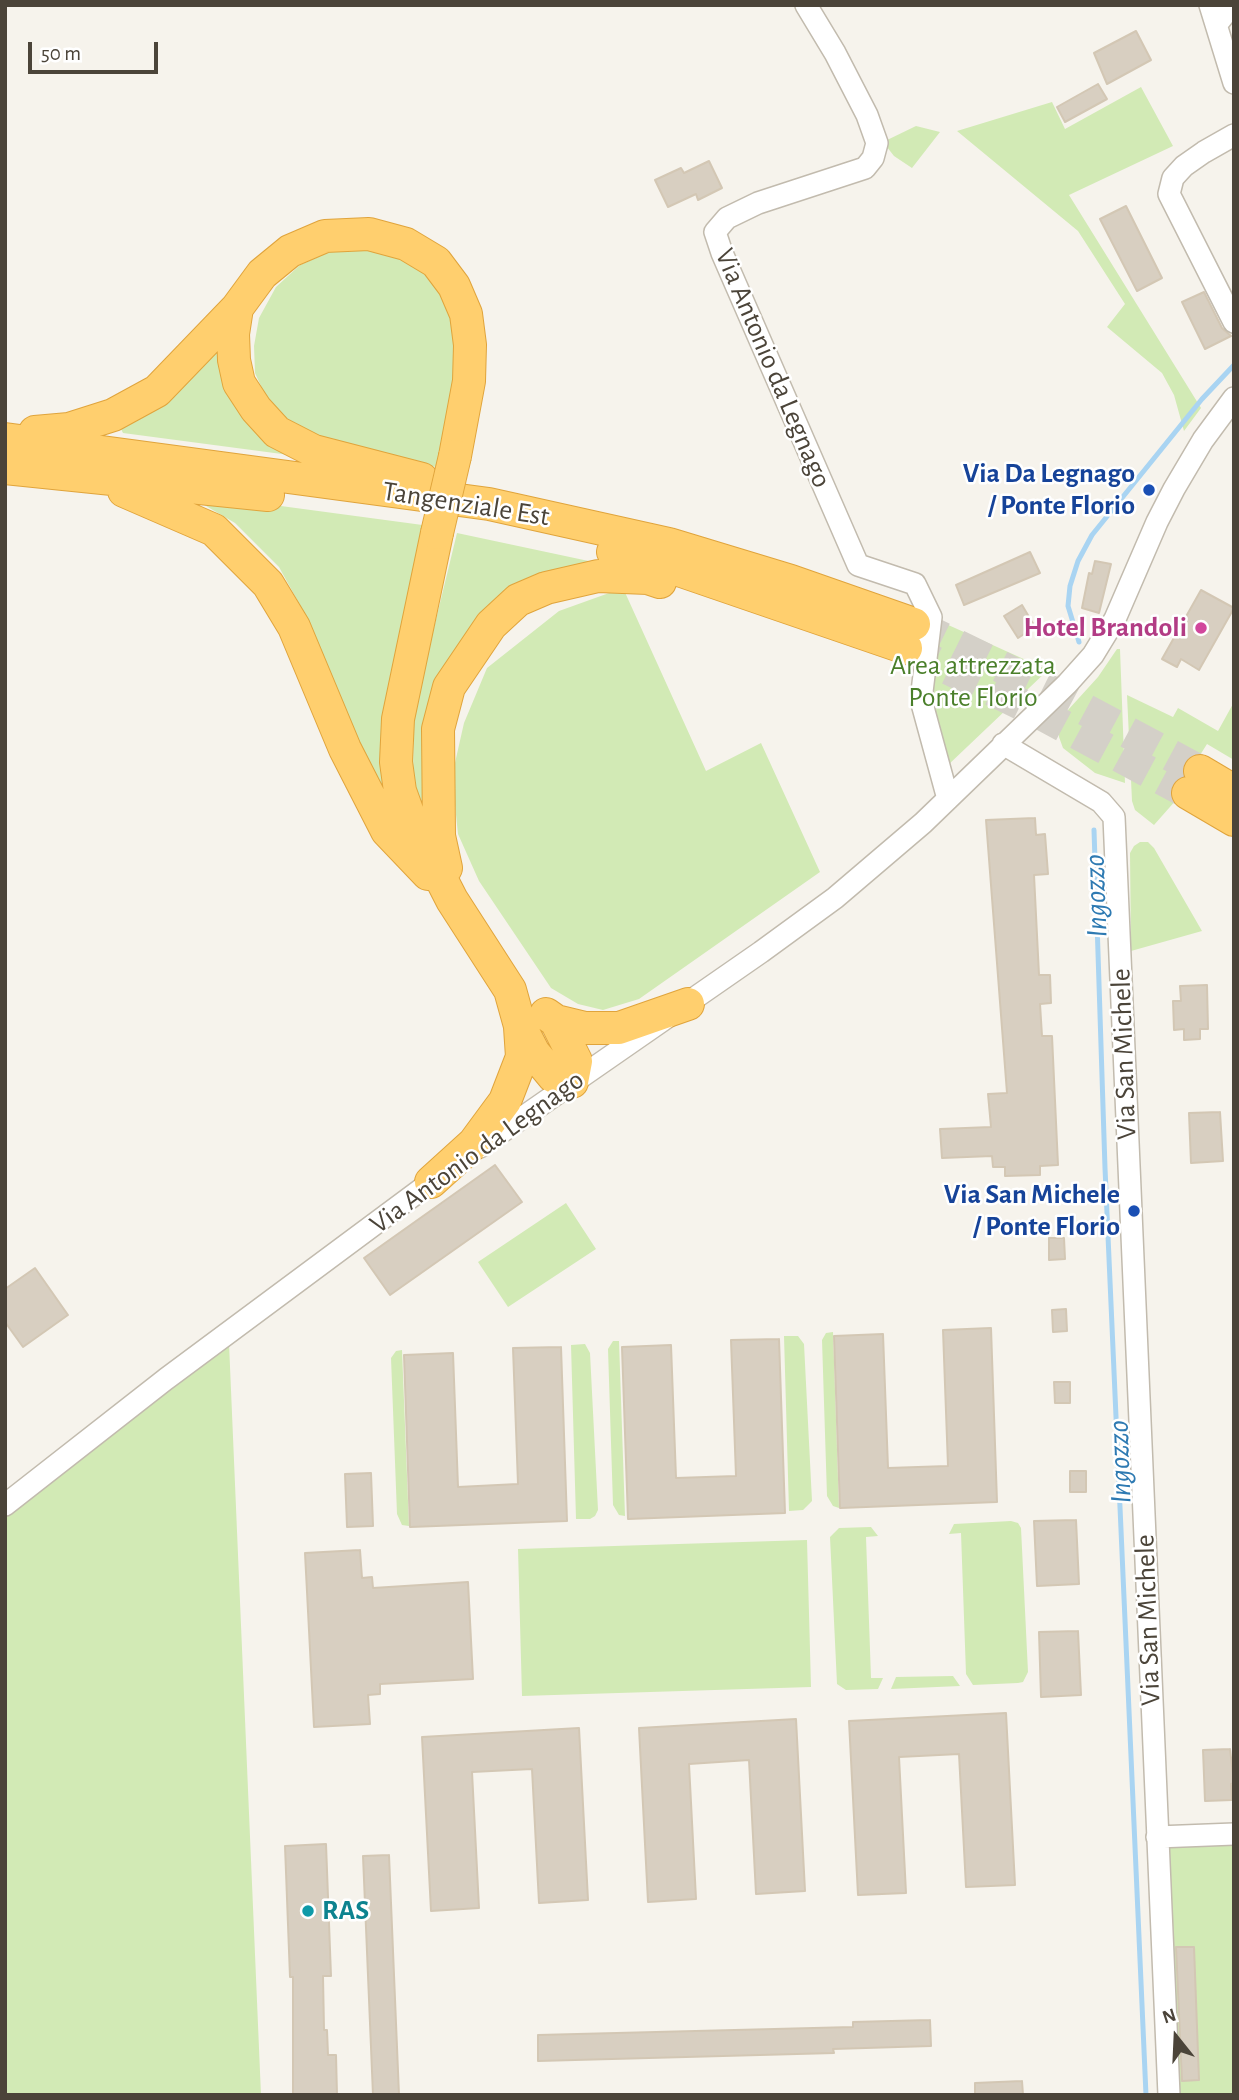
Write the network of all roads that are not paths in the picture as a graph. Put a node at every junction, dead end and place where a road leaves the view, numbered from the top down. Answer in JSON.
{"nodes":[{"id":1,"x":806,"y":5,"type":"edge"},
{"id":2,"x":1232,"y":5,"type":"edge"},
{"id":3,"x":1213,"y":14,"type":"edge"},
{"id":4,"x":1234,"y":83,"type":"edge"},
{"id":5,"x":1234,"y":135,"type":"edge"},
{"id":6,"x":237,"y":308,"type":"junction"},
{"id":7,"x":1234,"y":322,"type":"edge"},
{"id":8,"x":1234,"y":398,"type":"edge"},
{"id":9,"x":5,"y":436,"type":"edge"},
{"id":10,"x":5,"y":468,"type":"edge"},
{"id":11,"x":83,"y":476,"type":"junction"},
{"id":12,"x":489,"y":504,"type":"junction"},
{"id":13,"x":852,"y":628,"type":"junction"},
{"id":14,"x":1003,"y":744,"type":"junction"},
{"id":15,"x":1234,"y":791,"type":"edge"},
{"id":16,"x":947,"y":799,"type":"junction"},
{"id":17,"x":1234,"y":820,"type":"edge"},
{"id":18,"x":452,"y":900,"type":"junction"},
{"id":19,"x":510,"y":990,"type":"junction"},
{"id":20,"x":688,"y":1004,"type":"junction"},
{"id":21,"x":556,"y":1021,"type":"junction"},
{"id":22,"x":520,"y":1026,"type":"junction"},
{"id":23,"x":572,"y":1082,"type":"junction"},
{"id":24,"x":431,"y":1182,"type":"junction"},
{"id":25,"x":5,"y":1505,"type":"edge"},
{"id":26,"x":1234,"y":1834,"type":"edge"},
{"id":27,"x":1157,"y":1837,"type":"junction"},
{"id":28,"x":1169,"y":2095,"type":"edge"}],
"edges":[{"from":1,"to":16,"type":"street","name":"Via Antonio da Legnago"},
{"from":2,"to":3,"type":"street"},
{"from":3,"to":4,"type":"street"},
{"from":5,"to":7,"type":"street"},
{"from":6,"to":9,"type":"highway"},
{"from":6,"to":12,"type":"highway"},
{"from":6,"to":18,"type":"highway","bridge":true},
{"from":8,"to":14,"type":"street","name":"Via Antonio da Legnago"},
{"from":9,"to":12,"type":"highway","name":"Tangenziale Est"},
{"from":10,"to":11,"type":"highway","name":"Tangenziale Est"},
{"from":11,"to":13,"type":"highway","name":"Tangenziale Est"},
{"from":11,"to":18,"type":"highway"},
{"from":12,"to":13,"type":"highway","name":"Tangenziale Est"},
{"from":13,"to":18,"type":"highway"},
{"from":14,"to":16,"type":"street","name":"Via Antonio da Legnago"},
{"from":14,"to":27,"type":"street","name":"Via San Michele"},
{"from":15,"to":17,"type":"highway"},
{"from":16,"to":20,"type":"street","name":"Via Antonio da Legnago"},
{"from":18,"to":19,"type":"highway"},
{"from":19,"to":21,"type":"highway"},
{"from":19,"to":22,"type":"highway"},
{"from":20,"to":21,"type":"highway"},
{"from":20,"to":23,"type":"street","name":"Via Antonio da Legnago"},
{"from":21,"to":23,"type":"highway"},
{"from":22,"to":23,"type":"highway"},
{"from":22,"to":24,"type":"highway"},
{"from":23,"to":24,"type":"street","name":"Via Antonio da Legnago"},
{"from":24,"to":25,"type":"street","name":"Via Antonio da Legnago"},
{"from":26,"to":27,"type":"street"},
{"from":27,"to":28,"type":"street","name":"Via San Michele"}]}
